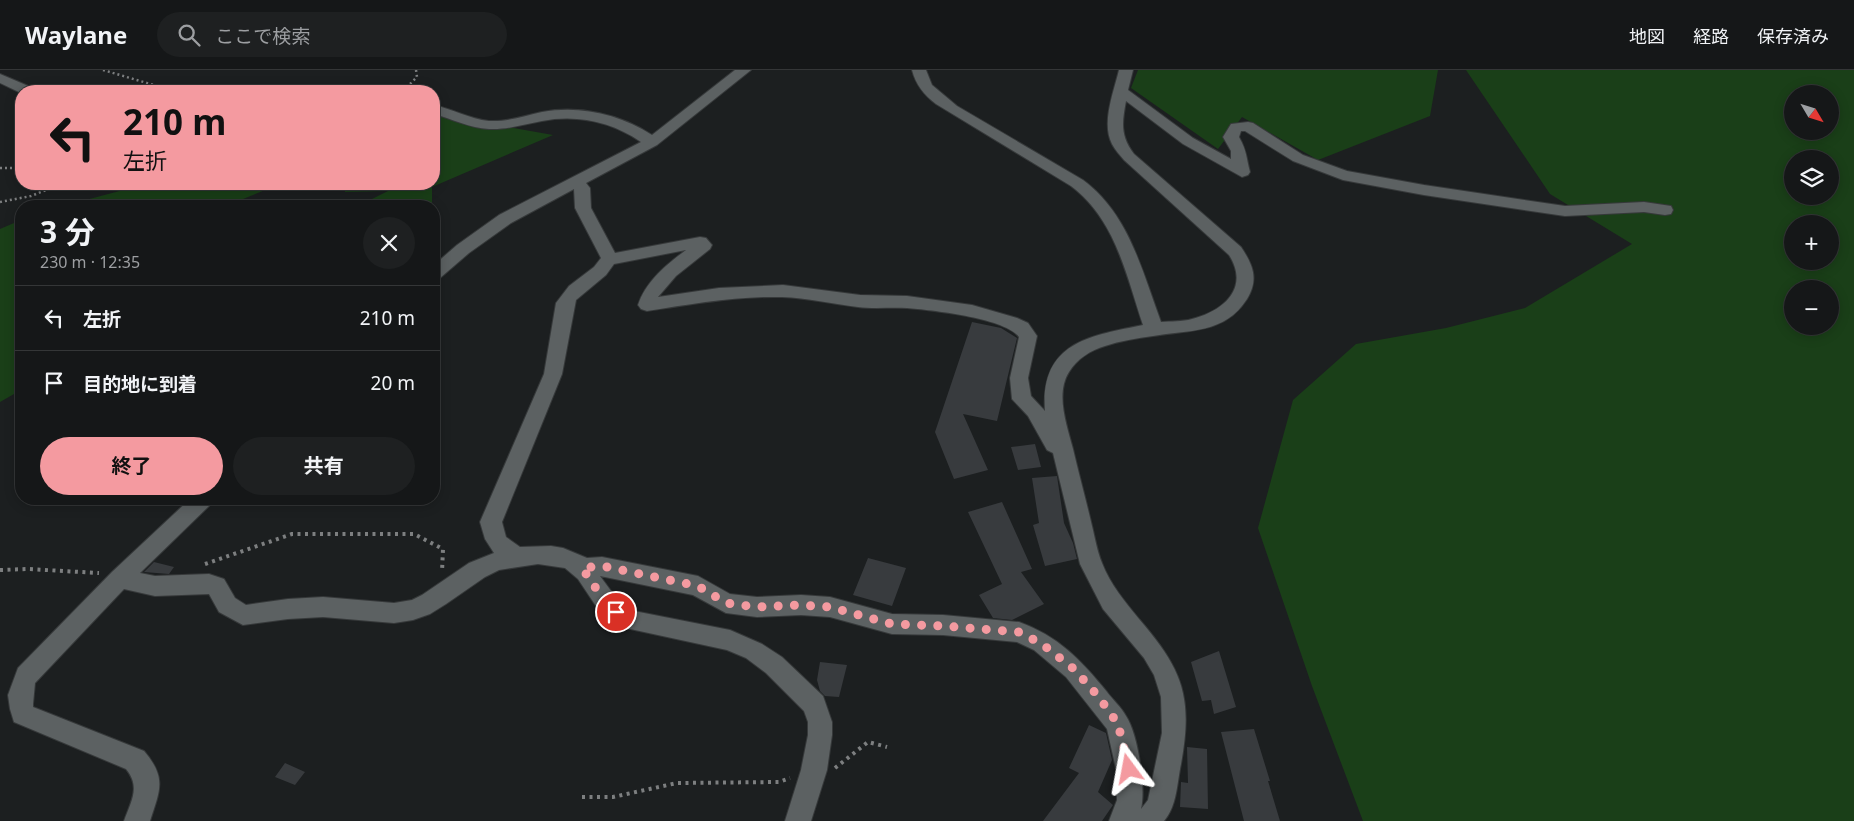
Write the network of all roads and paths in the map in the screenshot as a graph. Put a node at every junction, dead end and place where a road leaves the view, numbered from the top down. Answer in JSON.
{"nodes":[{"id":1,"x":103,"y":70,"type":"edge"},
{"id":2,"x":416,"y":70,"type":"edge"},
{"id":3,"x":744,"y":70,"type":"edge"},
{"id":4,"x":919,"y":70,"type":"edge"},
{"id":5,"x":1126,"y":70,"type":"edge"},
{"id":6,"x":0,"y":78,"type":"edge"},
{"id":7,"x":15,"y":85,"type":"edge"},
{"id":8,"x":154,"y":85,"type":"edge"},
{"id":9,"x":409,"y":85,"type":"edge"},
{"id":10,"x":1121,"y":92,"type":"junction"},
{"id":11,"x":440,"y":111,"type":"edge"},
{"id":12,"x":652,"y":142,"type":"junction"},
{"id":13,"x":0,"y":168,"type":"edge"},
{"id":14,"x":15,"y":168,"type":"edge"},
{"id":15,"x":578,"y":182,"type":"junction"},
{"id":16,"x":43,"y":191,"type":"edge"},
{"id":17,"x":0,"y":202,"type":"edge"},
{"id":18,"x":1665,"y":210,"type":"dead end"},
{"id":19,"x":608,"y":260,"type":"junction"},
{"id":20,"x":440,"y":269,"type":"edge"},
{"id":21,"x":1154,"y":329,"type":"junction"},
{"id":22,"x":1063,"y":449,"type":"junction"},
{"id":23,"x":197,"y":505,"type":"edge"},
{"id":24,"x":517,"y":556,"type":"junction"},
{"id":25,"x":582,"y":568,"type":"junction"},
{"id":26,"x":0,"y":570,"type":"edge"},
{"id":27,"x":120,"y":579,"type":"junction"},
{"id":28,"x":191,"y":584,"type":"junction"},
{"id":29,"x":452,"y":588,"type":"junction"},
{"id":30,"x":887,"y":747,"type":"dead end"},
{"id":31,"x":814,"y":770,"type":"junction"},
{"id":32,"x":582,"y":797,"type":"dead end"},
{"id":33,"x":137,"y":821,"type":"edge"},
{"id":34,"x":798,"y":821,"type":"edge"},
{"id":35,"x":1122,"y":821,"type":"edge"},
{"id":36,"x":1147,"y":821,"type":"edge"}],
"edges":[{"from":1,"to":8,"type":"path"},
{"from":2,"to":9,"type":"path"},
{"from":3,"to":12,"type":"street"},
{"from":4,"to":21,"type":"street"},
{"from":5,"to":10,"type":"street"},
{"from":6,"to":7,"type":"street"},
{"from":10,"to":18,"type":"street"},
{"from":10,"to":21,"type":"street"},
{"from":11,"to":12,"type":"street"},
{"from":12,"to":15,"type":"street"},
{"from":13,"to":14,"type":"path"},
{"from":15,"to":19,"type":"street"},
{"from":15,"to":20,"type":"street"},
{"from":16,"to":17,"type":"path"},
{"from":19,"to":22,"type":"street"},
{"from":19,"to":24,"type":"street"},
{"from":21,"to":22,"type":"street"},
{"from":22,"to":36,"type":"street"},
{"from":23,"to":27,"type":"street"},
{"from":24,"to":25,"type":"street"},
{"from":24,"to":29,"type":"street"},
{"from":25,"to":31,"type":"street"},
{"from":25,"to":35,"type":"street"},
{"from":26,"to":27,"type":"path"},
{"from":27,"to":28,"type":"street"},
{"from":27,"to":33,"type":"street"},
{"from":28,"to":29,"type":"street"},
{"from":28,"to":29,"type":"path"},
{"from":30,"to":31,"type":"path"},
{"from":31,"to":32,"type":"path"},
{"from":31,"to":34,"type":"street"}]}
